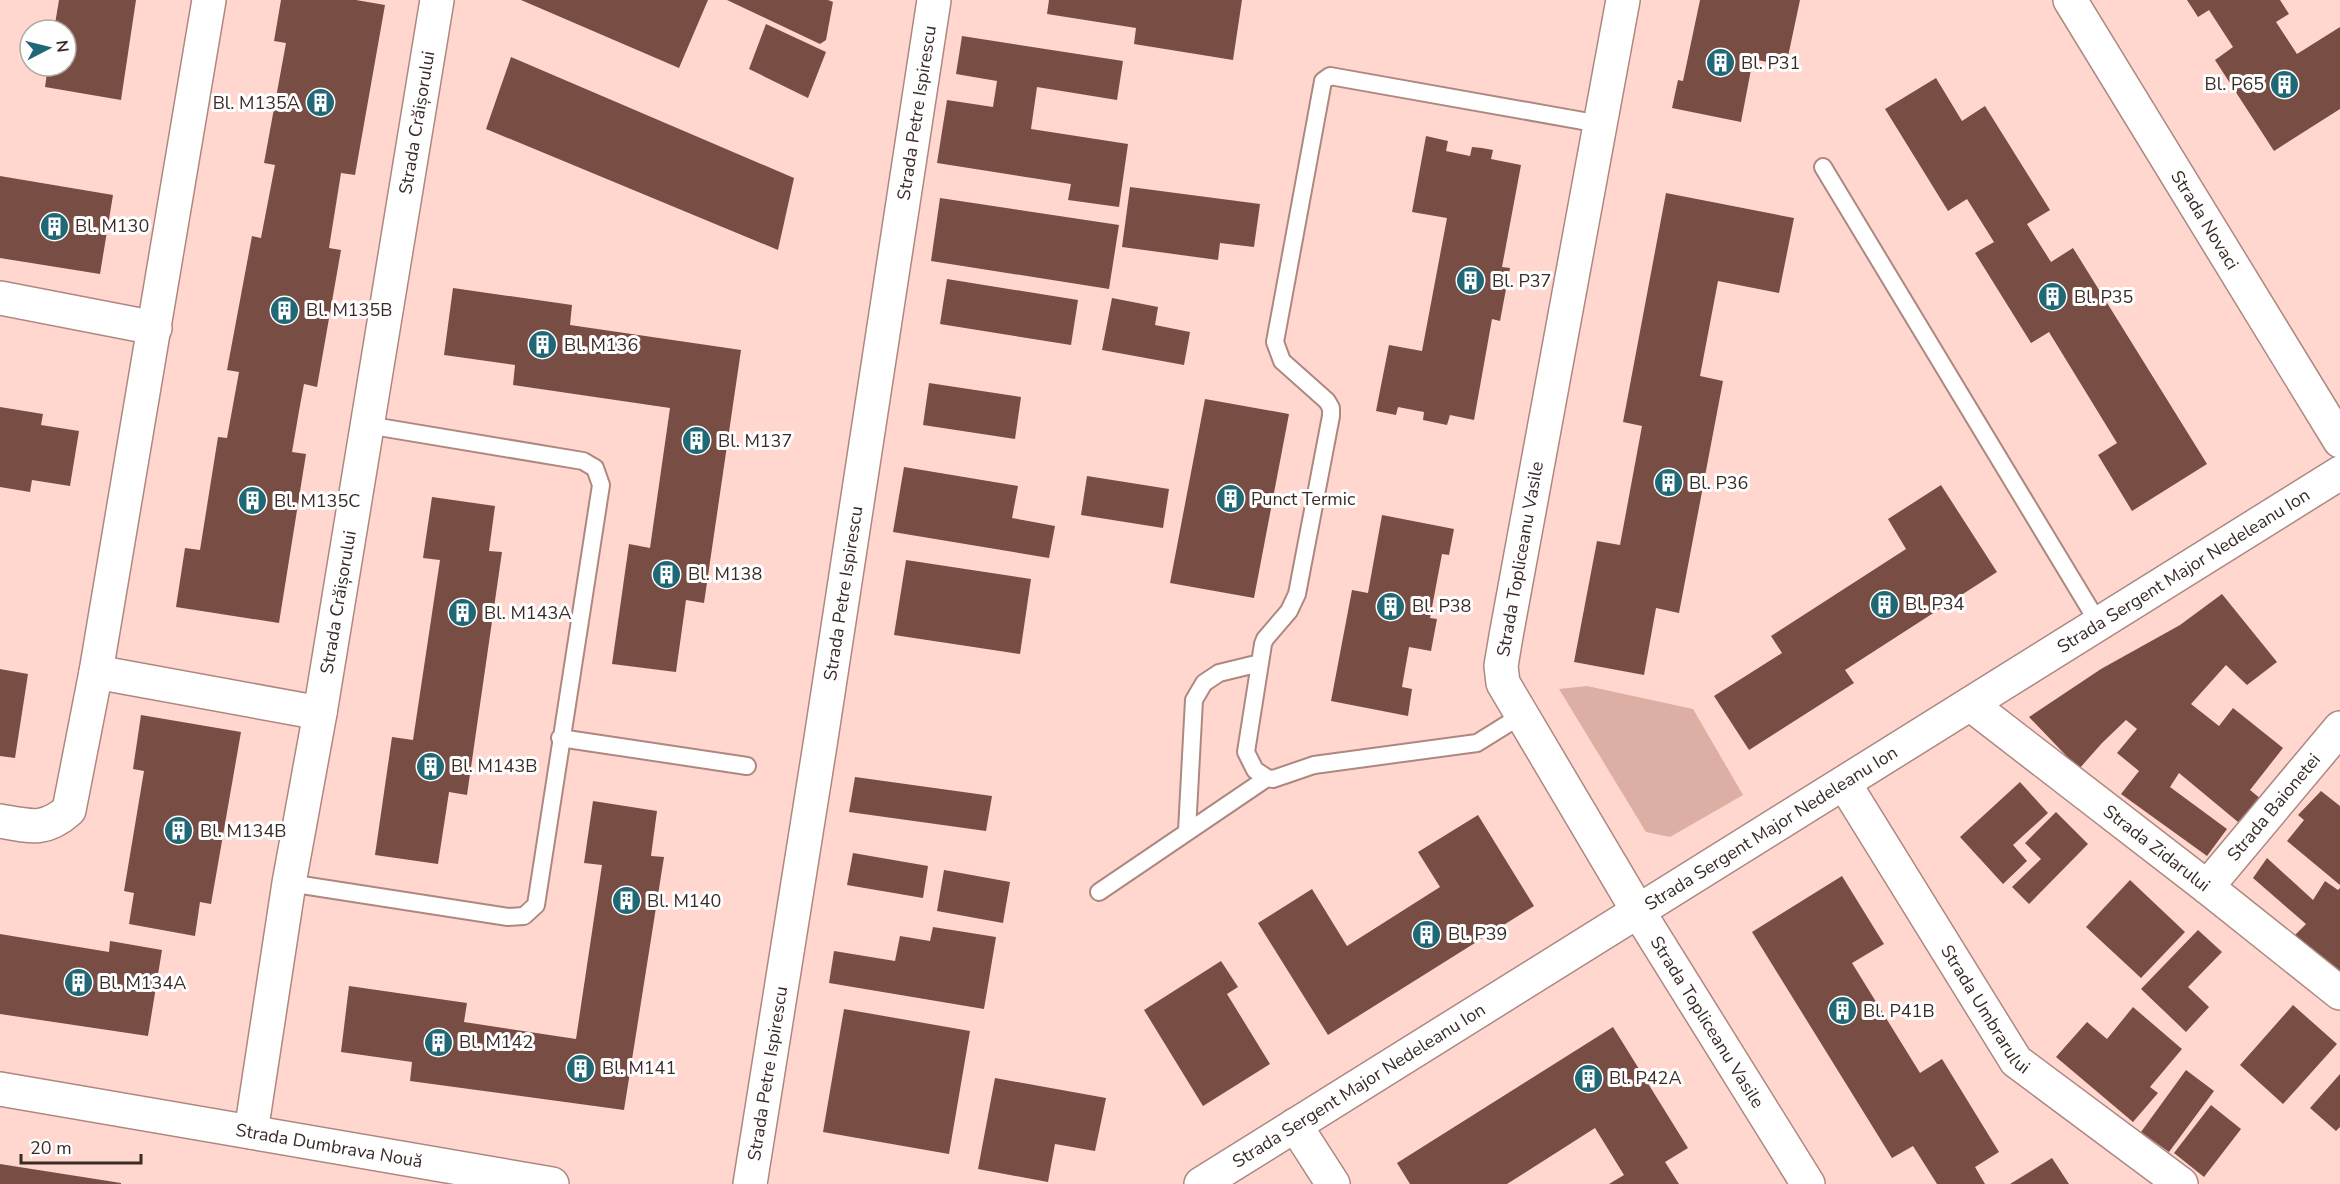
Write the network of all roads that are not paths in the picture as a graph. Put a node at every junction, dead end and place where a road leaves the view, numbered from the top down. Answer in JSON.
{"nodes":[{"id":1,"x":209,"y":0,"type":"edge"},
{"id":2,"x":437,"y":0,"type":"edge"},
{"id":3,"x":934,"y":0,"type":"edge"},
{"id":4,"x":1623,"y":0,"type":"edge"},
{"id":5,"x":2045,"y":0,"type":"edge"},
{"id":6,"x":2070,"y":0,"type":"edge"},
{"id":7,"x":2093,"y":37,"type":"junction"},
{"id":8,"x":1600,"y":124,"type":"junction"},
{"id":9,"x":1823,"y":167,"type":"dead end"},
{"id":10,"x":0,"y":298,"type":"edge"},
{"id":11,"x":155,"y":328,"type":"junction"},
{"id":12,"x":367,"y":425,"type":"junction"},
{"id":13,"x":2340,"y":441,"type":"edge"},
{"id":14,"x":2340,"y":473,"type":"edge"},
{"id":15,"x":2099,"y":624,"type":"junction"},
{"id":16,"x":1260,"y":663,"type":"junction"},
{"id":17,"x":96,"y":672,"type":"junction"},
{"id":18,"x":1970,"y":704,"type":"junction"},
{"id":19,"x":320,"y":713,"type":"junction"},
{"id":20,"x":1522,"y":715,"type":"junction"},
{"id":21,"x":2340,"y":728,"type":"edge"},
{"id":22,"x":561,"y":738,"type":"junction"},
{"id":23,"x":747,"y":766,"type":"dead end"},
{"id":24,"x":1267,"y":778,"type":"junction"},
{"id":25,"x":1844,"y":783,"type":"junction"},
{"id":26,"x":0,"y":821,"type":"edge"},
{"id":27,"x":1187,"y":831,"type":"junction"},
{"id":28,"x":289,"y":883,"type":"junction"},
{"id":29,"x":2207,"y":887,"type":"junction"},
{"id":30,"x":1099,"y":892,"type":"dead end"},
{"id":31,"x":1638,"y":911,"type":"junction"},
{"id":32,"x":2340,"y":993,"type":"edge"},
{"id":33,"x":0,"y":1089,"type":"edge"},
{"id":34,"x":1295,"y":1125,"type":"junction"},
{"id":35,"x":251,"y":1132,"type":"junction"},
{"id":36,"x":435,"y":1174,"type":"edge"},
{"id":37,"x":552,"y":1184,"type":"edge"},
{"id":38,"x":750,"y":1184,"type":"edge"},
{"id":39,"x":1201,"y":1184,"type":"edge"},
{"id":40,"x":1333,"y":1184,"type":"edge"},
{"id":41,"x":1808,"y":1184,"type":"edge"},
{"id":42,"x":2181,"y":1184,"type":"edge"}],
"edges":[{"from":1,"to":11,"type":"street"},
{"from":2,"to":12,"type":"street","name":"Strada Crăișorului"},
{"from":3,"to":38,"type":"street","name":"Strada Petre Ispirescu"},
{"from":4,"to":8,"type":"street","name":"Strada Topliceanu Vasile"},
{"from":5,"to":7,"type":"street"},
{"from":6,"to":7,"type":"street","name":"Strada Novaci"},
{"from":7,"to":13,"type":"street","name":"Strada Novaci"},
{"from":8,"to":16,"type":"lane"},
{"from":8,"to":20,"type":"street","name":"Strada Topliceanu Vasile"},
{"from":9,"to":15,"type":"lane"},
{"from":10,"to":11,"type":"street"},
{"from":11,"to":17,"type":"street"},
{"from":12,"to":19,"type":"street","name":"Strada Crăișorului"},
{"from":12,"to":22,"type":"lane"},
{"from":14,"to":15,"type":"street","name":"Strada Sergent Major Nedeleanu Ion"},
{"from":15,"to":18,"type":"street","name":"Strada Sergent Major Nedeleanu Ion"},
{"from":16,"to":24,"type":"lane"},
{"from":16,"to":27,"type":"lane"},
{"from":17,"to":19,"type":"street"},
{"from":17,"to":26,"type":"street"},
{"from":18,"to":25,"type":"street","name":"Strada Sergent Major Nedeleanu Ion"},
{"from":18,"to":29,"type":"street","name":"Strada Zidarului"},
{"from":19,"to":28,"type":"street","name":"Strada Crăișorului"},
{"from":20,"to":24,"type":"lane"},
{"from":20,"to":31,"type":"street","name":"Strada Topliceanu Vasile"},
{"from":21,"to":29,"type":"street","name":"Strada Baionetei"},
{"from":22,"to":23,"type":"lane"},
{"from":22,"to":28,"type":"lane"},
{"from":24,"to":27,"type":"lane"},
{"from":25,"to":31,"type":"street","name":"Strada Sergent Major Nedeleanu Ion"},
{"from":25,"to":42,"type":"street","name":"Strada Umbrarului"},
{"from":27,"to":30,"type":"lane"},
{"from":28,"to":35,"type":"street","name":"Strada Crăișorului"},
{"from":29,"to":32,"type":"street","name":"Strada Zidarului"},
{"from":31,"to":34,"type":"street","name":"Strada Sergent Major Nedeleanu Ion"},
{"from":31,"to":41,"type":"street","name":"Strada Topliceanu Vasile"},
{"from":33,"to":35,"type":"street","name":"Strada Dumbrava Nouă"},
{"from":34,"to":39,"type":"street","name":"Strada Sergent Major Nedeleanu Ion"},
{"from":34,"to":40,"type":"street"},
{"from":35,"to":36,"type":"street","name":"Strada Dumbrava Nouă"},
{"from":36,"to":37,"type":"street","name":"Strada Dumbrava Nouă"}]}
